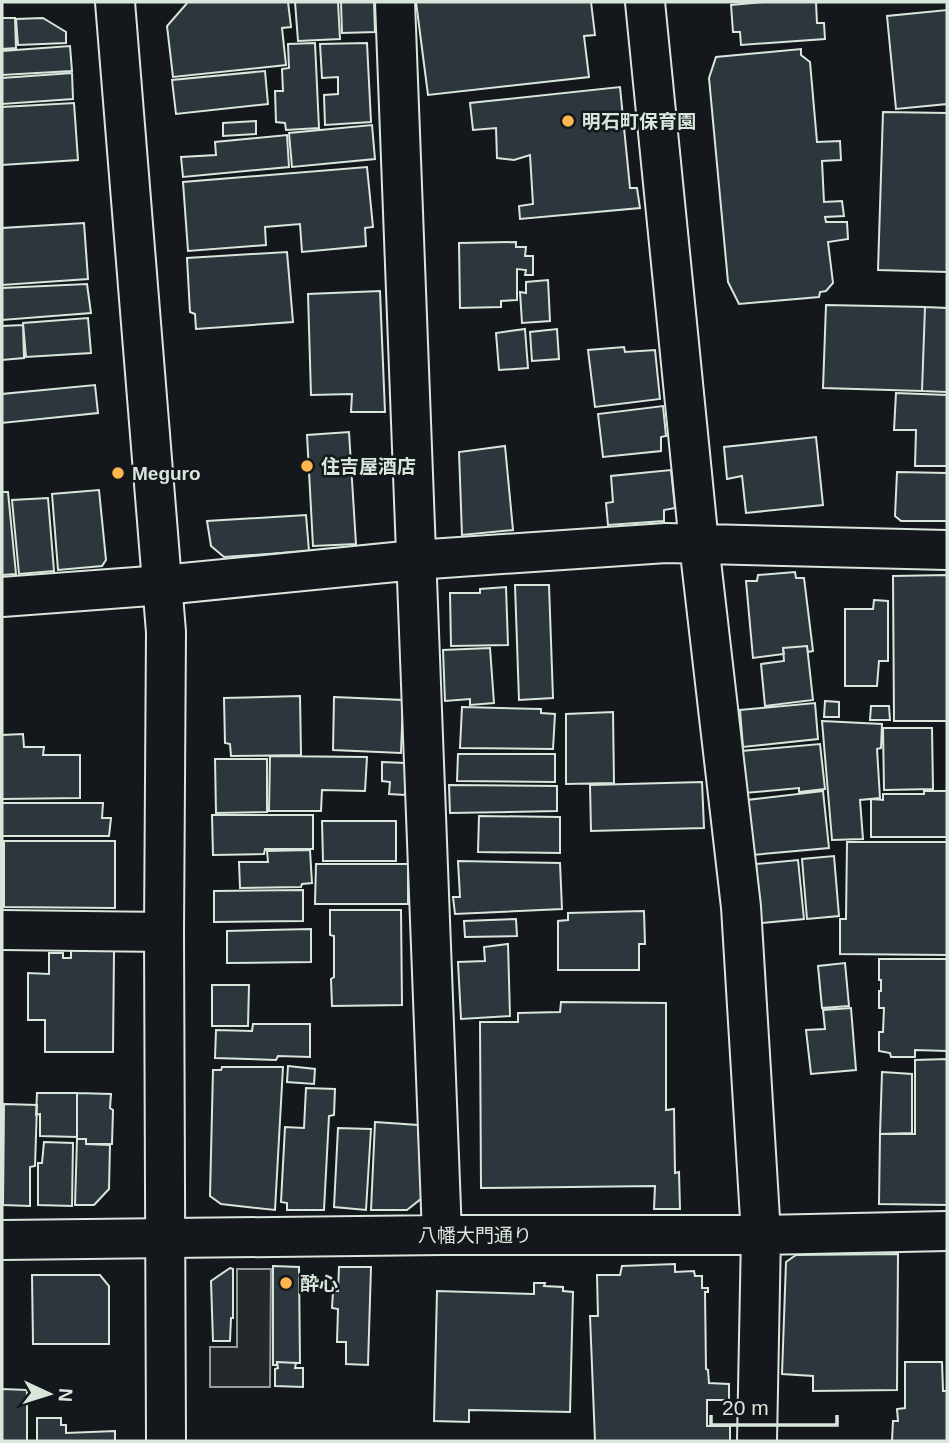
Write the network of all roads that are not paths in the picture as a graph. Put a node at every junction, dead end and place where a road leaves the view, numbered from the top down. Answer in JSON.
{"nodes":[{"id":1,"x":115,"y":2,"type":"edge"},
{"id":2,"x":395,"y":2,"type":"edge"},
{"id":3,"x":645,"y":2,"type":"edge"},
{"id":4,"x":699,"y":544,"type":"junction"},
{"id":5,"x":947,"y":550,"type":"edge"},
{"id":6,"x":415,"y":559,"type":"junction"},
{"id":7,"x":163,"y":585,"type":"junction"},
{"id":8,"x":2,"y":597,"type":"edge"},
{"id":9,"x":2,"y":930,"type":"edge"},
{"id":10,"x":164,"y":932,"type":"junction"},
{"id":11,"x":947,"y":1231,"type":"edge"},
{"id":12,"x":442,"y":1235,"type":"junction"},
{"id":13,"x":761,"y":1235,"type":"junction"},
{"id":14,"x":165,"y":1239,"type":"junction"},
{"id":15,"x":2,"y":1240,"type":"edge"},
{"id":16,"x":166,"y":1441,"type":"edge"},
{"id":17,"x":757,"y":1441,"type":"edge"}],
"edges":[{"from":1,"to":7,"type":"street"},
{"from":2,"to":6,"type":"street"},
{"from":3,"to":4,"type":"street"},
{"from":4,"to":5,"type":"street"},
{"from":4,"to":6,"type":"street"},
{"from":4,"to":13,"type":"street"},
{"from":6,"to":7,"type":"street"},
{"from":6,"to":12,"type":"street"},
{"from":7,"to":8,"type":"street"},
{"from":7,"to":10,"type":"street"},
{"from":9,"to":10,"type":"street"},
{"from":10,"to":14,"type":"street"},
{"from":11,"to":13,"type":"street","name":"八幡大門通り"},
{"from":12,"to":13,"type":"street","name":"八幡大門通り"},
{"from":12,"to":14,"type":"street","name":"八幡大門通り"},
{"from":13,"to":17,"type":"street"},
{"from":14,"to":15,"type":"street","name":"八幡大門通り"},
{"from":14,"to":16,"type":"street"}]}
